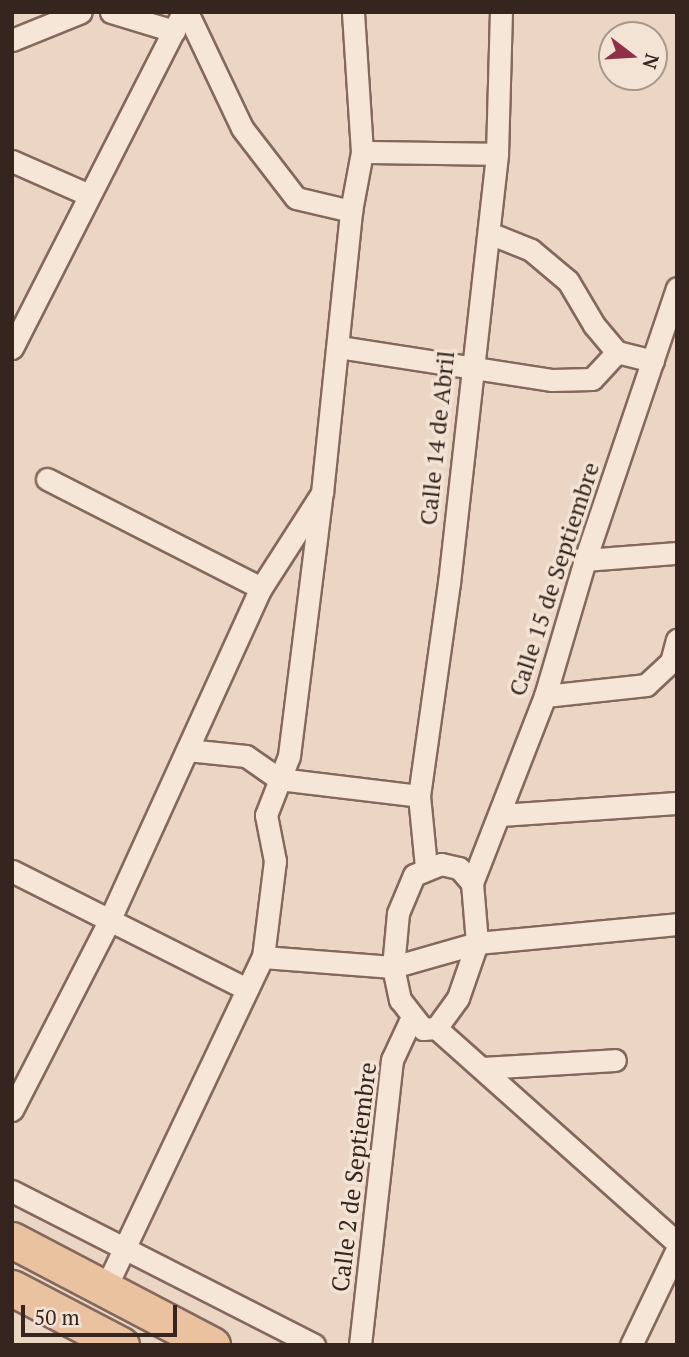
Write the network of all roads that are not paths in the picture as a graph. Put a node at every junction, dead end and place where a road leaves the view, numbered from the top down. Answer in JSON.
{"nodes":[{"id":1,"x":81,"y":12,"type":"edge"},
{"id":2,"x":111,"y":12,"type":"edge"},
{"id":3,"x":353,"y":12,"type":"edge"},
{"id":4,"x":501,"y":12,"type":"edge"},
{"id":5,"x":181,"y":18,"type":"edge"},
{"id":6,"x":12,"y":40,"type":"edge"},
{"id":7,"x":362,"y":152,"type":"junction"},
{"id":8,"x":497,"y":154,"type":"junction"},
{"id":9,"x":12,"y":162,"type":"edge"},
{"id":10,"x":89,"y":195,"type":"junction"},
{"id":11,"x":351,"y":211,"type":"junction"},
{"id":12,"x":489,"y":233,"type":"junction"},
{"id":13,"x":677,"y":288,"type":"edge"},
{"id":14,"x":12,"y":348,"type":"edge"},
{"id":15,"x":338,"y":348,"type":"junction"},
{"id":16,"x":617,"y":352,"type":"junction"},
{"id":17,"x":653,"y":361,"type":"junction"},
{"id":18,"x":471,"y":365,"type":"junction"},
{"id":19,"x":47,"y":478,"type":"dead end"},
{"id":20,"x":322,"y":493,"type":"junction"},
{"id":21,"x":677,"y":553,"type":"edge"},
{"id":22,"x":585,"y":560,"type":"junction"},
{"id":23,"x":261,"y":588,"type":"junction"},
{"id":24,"x":677,"y":640,"type":"edge"},
{"id":25,"x":545,"y":696,"type":"junction"},
{"id":26,"x":187,"y":750,"type":"junction"},
{"id":27,"x":279,"y":779,"type":"junction"},
{"id":28,"x":419,"y":796,"type":"junction"},
{"id":29,"x":677,"y":803,"type":"edge"},
{"id":30,"x":500,"y":815,"type":"junction"},
{"id":31,"x":426,"y":867,"type":"junction"},
{"id":32,"x":12,"y":871,"type":"edge"},
{"id":33,"x":471,"y":883,"type":"junction"},
{"id":34,"x":109,"y":921,"type":"junction"},
{"id":35,"x":677,"y":924,"type":"edge"},
{"id":36,"x":477,"y":943,"type":"junction"},
{"id":37,"x":263,"y":957,"type":"junction"},
{"id":38,"x":393,"y":967,"type":"junction"},
{"id":39,"x":247,"y":989,"type":"junction"},
{"id":40,"x":411,"y":1019,"type":"junction"},
{"id":41,"x":436,"y":1028,"type":"junction"},
{"id":42,"x":615,"y":1060,"type":"dead end"},
{"id":43,"x":482,"y":1068,"type":"junction"},
{"id":44,"x":12,"y":1110,"type":"edge"},
{"id":45,"x":12,"y":1191,"type":"edge"},
{"id":46,"x":677,"y":1243,"type":"edge"},
{"id":47,"x":126,"y":1247,"type":"junction"},
{"id":48,"x":14,"y":1248,"type":"edge"},
{"id":49,"x":677,"y":1249,"type":"edge"},
{"id":50,"x":12,"y":1288,"type":"edge"},
{"id":51,"x":105,"y":1289,"type":"junction"},
{"id":52,"x":121,"y":1345,"type":"edge"},
{"id":53,"x":212,"y":1345,"type":"edge"},
{"id":54,"x":314,"y":1345,"type":"edge"},
{"id":55,"x":360,"y":1345,"type":"edge"},
{"id":56,"x":631,"y":1345,"type":"edge"}],
"edges":[{"from":1,"to":6,"type":"street"},
{"from":2,"to":5,"type":"street"},
{"from":3,"to":7,"type":"street"},
{"from":4,"to":8,"type":"street","name":"Calle 14 de Abril"},
{"from":5,"to":10,"type":"street"},
{"from":5,"to":11,"type":"street"},
{"from":7,"to":8,"type":"street"},
{"from":7,"to":11,"type":"street"},
{"from":8,"to":12,"type":"street","name":"Calle 14 de Abril"},
{"from":9,"to":10,"type":"street"},
{"from":10,"to":14,"type":"street"},
{"from":11,"to":15,"type":"street"},
{"from":12,"to":16,"type":"street"},
{"from":12,"to":18,"type":"street","name":"Calle 14 de Abril"},
{"from":13,"to":17,"type":"street","name":"Calle 15 de Septiembre"},
{"from":15,"to":18,"type":"street"},
{"from":15,"to":20,"type":"street"},
{"from":16,"to":17,"type":"street"},
{"from":16,"to":18,"type":"street"},
{"from":17,"to":22,"type":"street","name":"Calle 15 de Septiembre"},
{"from":18,"to":28,"type":"street","name":"Calle 14 de Abril"},
{"from":19,"to":23,"type":"street"},
{"from":20,"to":23,"type":"street"},
{"from":20,"to":27,"type":"street"},
{"from":21,"to":22,"type":"street"},
{"from":22,"to":25,"type":"street","name":"Calle 15 de Septiembre"},
{"from":23,"to":26,"type":"street"},
{"from":24,"to":25,"type":"street"},
{"from":25,"to":30,"type":"street","name":"Calle 15 de Septiembre"},
{"from":26,"to":27,"type":"street"},
{"from":26,"to":34,"type":"street"},
{"from":27,"to":28,"type":"street"},
{"from":27,"to":37,"type":"street"},
{"from":28,"to":31,"type":"street","name":"Calle 14 de Abril"},
{"from":29,"to":30,"type":"street"},
{"from":30,"to":33,"type":"street","name":"Calle 15 de Septiembre"},
{"from":31,"to":33,"type":"street"},
{"from":31,"to":38,"type":"street"},
{"from":32,"to":34,"type":"street"},
{"from":33,"to":36,"type":"street"},
{"from":34,"to":39,"type":"street"},
{"from":34,"to":44,"type":"street"},
{"from":35,"to":36,"type":"street"},
{"from":36,"to":38,"type":"street"},
{"from":36,"to":41,"type":"street"},
{"from":37,"to":38,"type":"street"},
{"from":37,"to":39,"type":"street"},
{"from":38,"to":40,"type":"street"},
{"from":39,"to":47,"type":"street"},
{"from":40,"to":41,"type":"street"},
{"from":40,"to":55,"type":"street","name":"Calle 2 de Septiembre"},
{"from":41,"to":43,"type":"street"},
{"from":42,"to":43,"type":"street"},
{"from":43,"to":46,"type":"street"},
{"from":45,"to":47,"type":"street"},
{"from":47,"to":51,"type":"street"},
{"from":47,"to":54,"type":"street"},
{"from":48,"to":51,"type":"main road"},
{"from":49,"to":56,"type":"street"},
{"from":50,"to":52,"type":"main road"},
{"from":51,"to":53,"type":"main road"}]}
